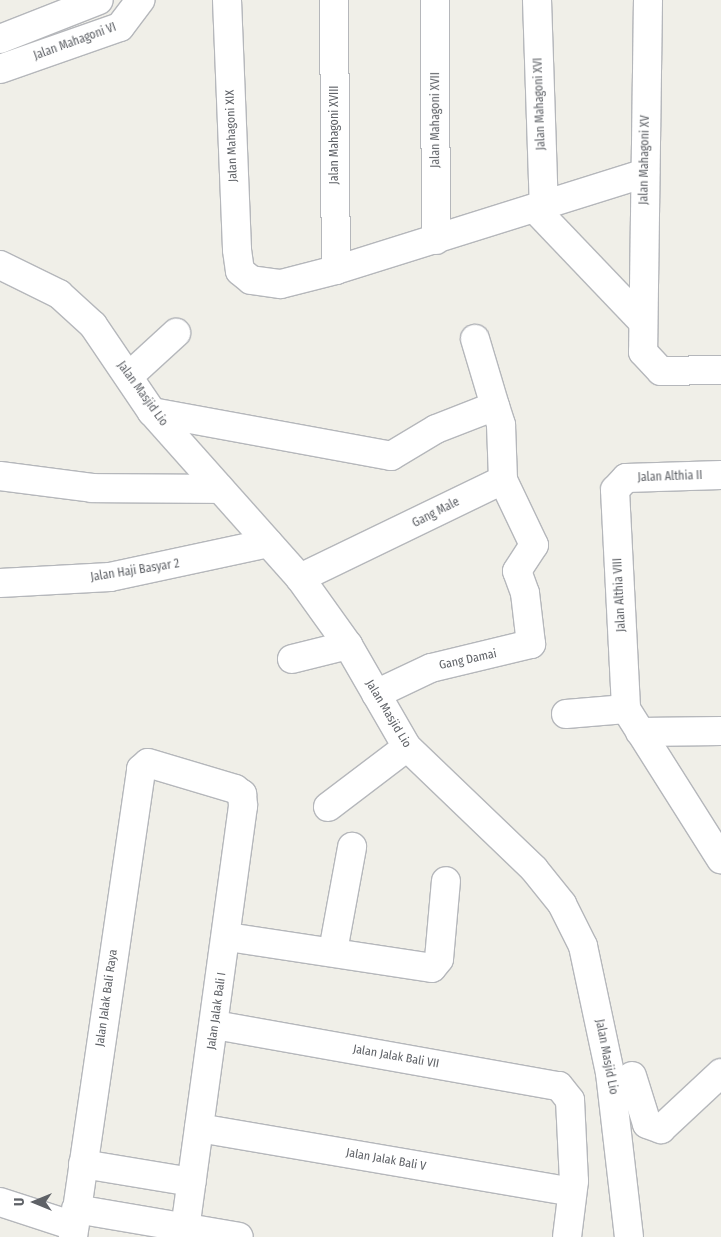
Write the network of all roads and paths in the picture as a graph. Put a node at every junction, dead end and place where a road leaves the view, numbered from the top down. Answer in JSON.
{"nodes":[{"id":1,"x":98,"y":0,"type":"edge"},
{"id":2,"x":140,"y":0,"type":"edge"},
{"id":3,"x":227,"y":0,"type":"edge"},
{"id":4,"x":334,"y":0,"type":"edge"},
{"id":5,"x":435,"y":0,"type":"edge"},
{"id":6,"x":536,"y":0,"type":"edge"},
{"id":7,"x":648,"y":0,"type":"edge"},
{"id":8,"x":0,"y":39,"type":"edge"},
{"id":9,"x":0,"y":69,"type":"edge"},
{"id":10,"x":645,"y":174,"type":"junction"},
{"id":11,"x":540,"y":209,"type":"junction"},
{"id":12,"x":436,"y":240,"type":"junction"},
{"id":13,"x":0,"y":265,"type":"edge"},
{"id":14,"x":336,"y":270,"type":"junction"},
{"id":15,"x":642,"y":321,"type":"junction"},
{"id":16,"x":176,"y":333,"type":"dead end"},
{"id":17,"x":475,"y":339,"type":"dead end"},
{"id":18,"x":721,"y":370,"type":"edge"},
{"id":19,"x":129,"y":376,"type":"junction"},
{"id":20,"x":496,"y":406,"type":"junction"},
{"id":21,"x":152,"y":412,"type":"junction"},
{"id":22,"x":721,"y":475,"type":"edge"},
{"id":23,"x":0,"y":476,"type":"edge"},
{"id":24,"x":503,"y":480,"type":"junction"},
{"id":25,"x":619,"y":482,"type":"joint"},
{"id":26,"x":220,"y":489,"type":"junction"},
{"id":27,"x":268,"y":543,"type":"junction"},
{"id":28,"x":300,"y":578,"type":"junction"},
{"id":29,"x":0,"y":583,"type":"edge"},
{"id":30,"x":348,"y":645,"type":"junction"},
{"id":31,"x":292,"y":659,"type":"dead end"},
{"id":32,"x":376,"y":694,"type":"junction"},
{"id":33,"x":626,"y":709,"type":"junction"},
{"id":34,"x":566,"y":714,"type":"dead end"},
{"id":35,"x":721,"y":731,"type":"edge"},
{"id":36,"x":640,"y":732,"type":"junction"},
{"id":37,"x":407,"y":748,"type":"junction"},
{"id":38,"x":242,"y":794,"type":"joint"},
{"id":39,"x":328,"y":807,"type":"dead end"},
{"id":40,"x":352,"y":848,"type":"dead end"},
{"id":41,"x":721,"y":859,"type":"edge"},
{"id":42,"x":446,"y":881,"type":"dead end"},
{"id":43,"x":228,"y":938,"type":"junction"},
{"id":44,"x":332,"y":951,"type":"junction"},
{"id":45,"x":215,"y":1025,"type":"junction"},
{"id":46,"x":721,"y":1073,"type":"edge"},
{"id":47,"x":632,"y":1076,"type":"dead end"},
{"id":48,"x":200,"y":1128,"type":"junction"},
{"id":49,"x":83,"y":1164,"type":"junction"},
{"id":50,"x":192,"y":1182,"type":"junction"},
{"id":51,"x":572,"y":1192,"type":"junction"},
{"id":52,"x":0,"y":1202,"type":"edge"},
{"id":53,"x":75,"y":1224,"type":"edge"},
{"id":54,"x":185,"y":1228,"type":"junction"},
{"id":55,"x":239,"y":1237,"type":"edge"},
{"id":56,"x":567,"y":1237,"type":"edge"},
{"id":57,"x":628,"y":1237,"type":"edge"}],
"edges":[{"from":1,"to":8,"type":"street"},
{"from":2,"to":9,"type":"street","name":"Jalan Mahagoni VI"},
{"from":3,"to":14,"type":"street","name":"Jalan Mahagoni XIX"},
{"from":4,"to":14,"type":"street","name":"Jalan Mahagoni XVIII"},
{"from":5,"to":12,"type":"street","name":"Jalan Mahagoni XVII"},
{"from":6,"to":11,"type":"street","name":"Jalan Mahagoni XVI"},
{"from":7,"to":10,"type":"street","name":"Jalan Mahagoni XV"},
{"from":10,"to":11,"type":"street"},
{"from":10,"to":15,"type":"street","name":"Jalan Mahagoni XV"},
{"from":11,"to":12,"type":"street"},
{"from":11,"to":15,"type":"street"},
{"from":12,"to":14,"type":"street"},
{"from":13,"to":19,"type":"street","name":"Jalan Masjid Lio"},
{"from":15,"to":18,"type":"street","name":"Jalan Mahagoni XV"},
{"from":16,"to":19,"type":"street"},
{"from":17,"to":20,"type":"street"},
{"from":19,"to":21,"type":"street","name":"Jalan Masjid Lio"},
{"from":20,"to":21,"type":"street"},
{"from":20,"to":24,"type":"street"},
{"from":21,"to":26,"type":"street","name":"Jalan Masjid Lio"},
{"from":22,"to":25,"type":"street","name":"Jalan Althia II"},
{"from":23,"to":26,"type":"street"},
{"from":24,"to":28,"type":"street","name":"Gang Male"},
{"from":24,"to":32,"type":"street","name":"Gang Damai"},
{"from":25,"to":33,"type":"street","name":"Jalan Althia VIII"},
{"from":26,"to":27,"type":"street","name":"Jalan Masjid Lio"},
{"from":27,"to":28,"type":"street","name":"Jalan Masjid Lio"},
{"from":27,"to":29,"type":"street","name":"Jalan Haji Basyar 2"},
{"from":28,"to":30,"type":"street","name":"Jalan Masjid Lio"},
{"from":30,"to":31,"type":"street"},
{"from":30,"to":32,"type":"street","name":"Jalan Masjid Lio"},
{"from":32,"to":37,"type":"street","name":"Jalan Masjid Lio"},
{"from":33,"to":34,"type":"street"},
{"from":33,"to":36,"type":"street","name":"Jalan Althia VIII"},
{"from":35,"to":36,"type":"street"},
{"from":36,"to":41,"type":"street","name":"Jalan Althia VIII"},
{"from":37,"to":39,"type":"street"},
{"from":37,"to":57,"type":"street","name":"Jalan Masjid Lio"},
{"from":38,"to":43,"type":"street","name":"Jalan Jalak Bali I"},
{"from":38,"to":49,"type":"street","name":"Jalan Jalak Bali Raya"},
{"from":40,"to":44,"type":"street"},
{"from":42,"to":44,"type":"street"},
{"from":43,"to":44,"type":"street"},
{"from":43,"to":45,"type":"street","name":"Jalan Jalak Bali I"},
{"from":45,"to":48,"type":"street","name":"Jalan Jalak Bali I"},
{"from":45,"to":51,"type":"street","name":"Jalan Jalak Bali VII"},
{"from":46,"to":47,"type":"street"},
{"from":48,"to":50,"type":"street","name":"Jalan Jalak Bali I"},
{"from":48,"to":51,"type":"street","name":"Jalan Jalak Bali V"},
{"from":49,"to":50,"type":"street"},
{"from":49,"to":53,"type":"street","name":"Jalan Jalak Bali Raya"},
{"from":50,"to":54,"type":"street","name":"Jalan Jalak Bali I"},
{"from":51,"to":56,"type":"street"},
{"from":52,"to":53,"type":"street"},
{"from":53,"to":54,"type":"street"},
{"from":54,"to":55,"type":"street"}]}
